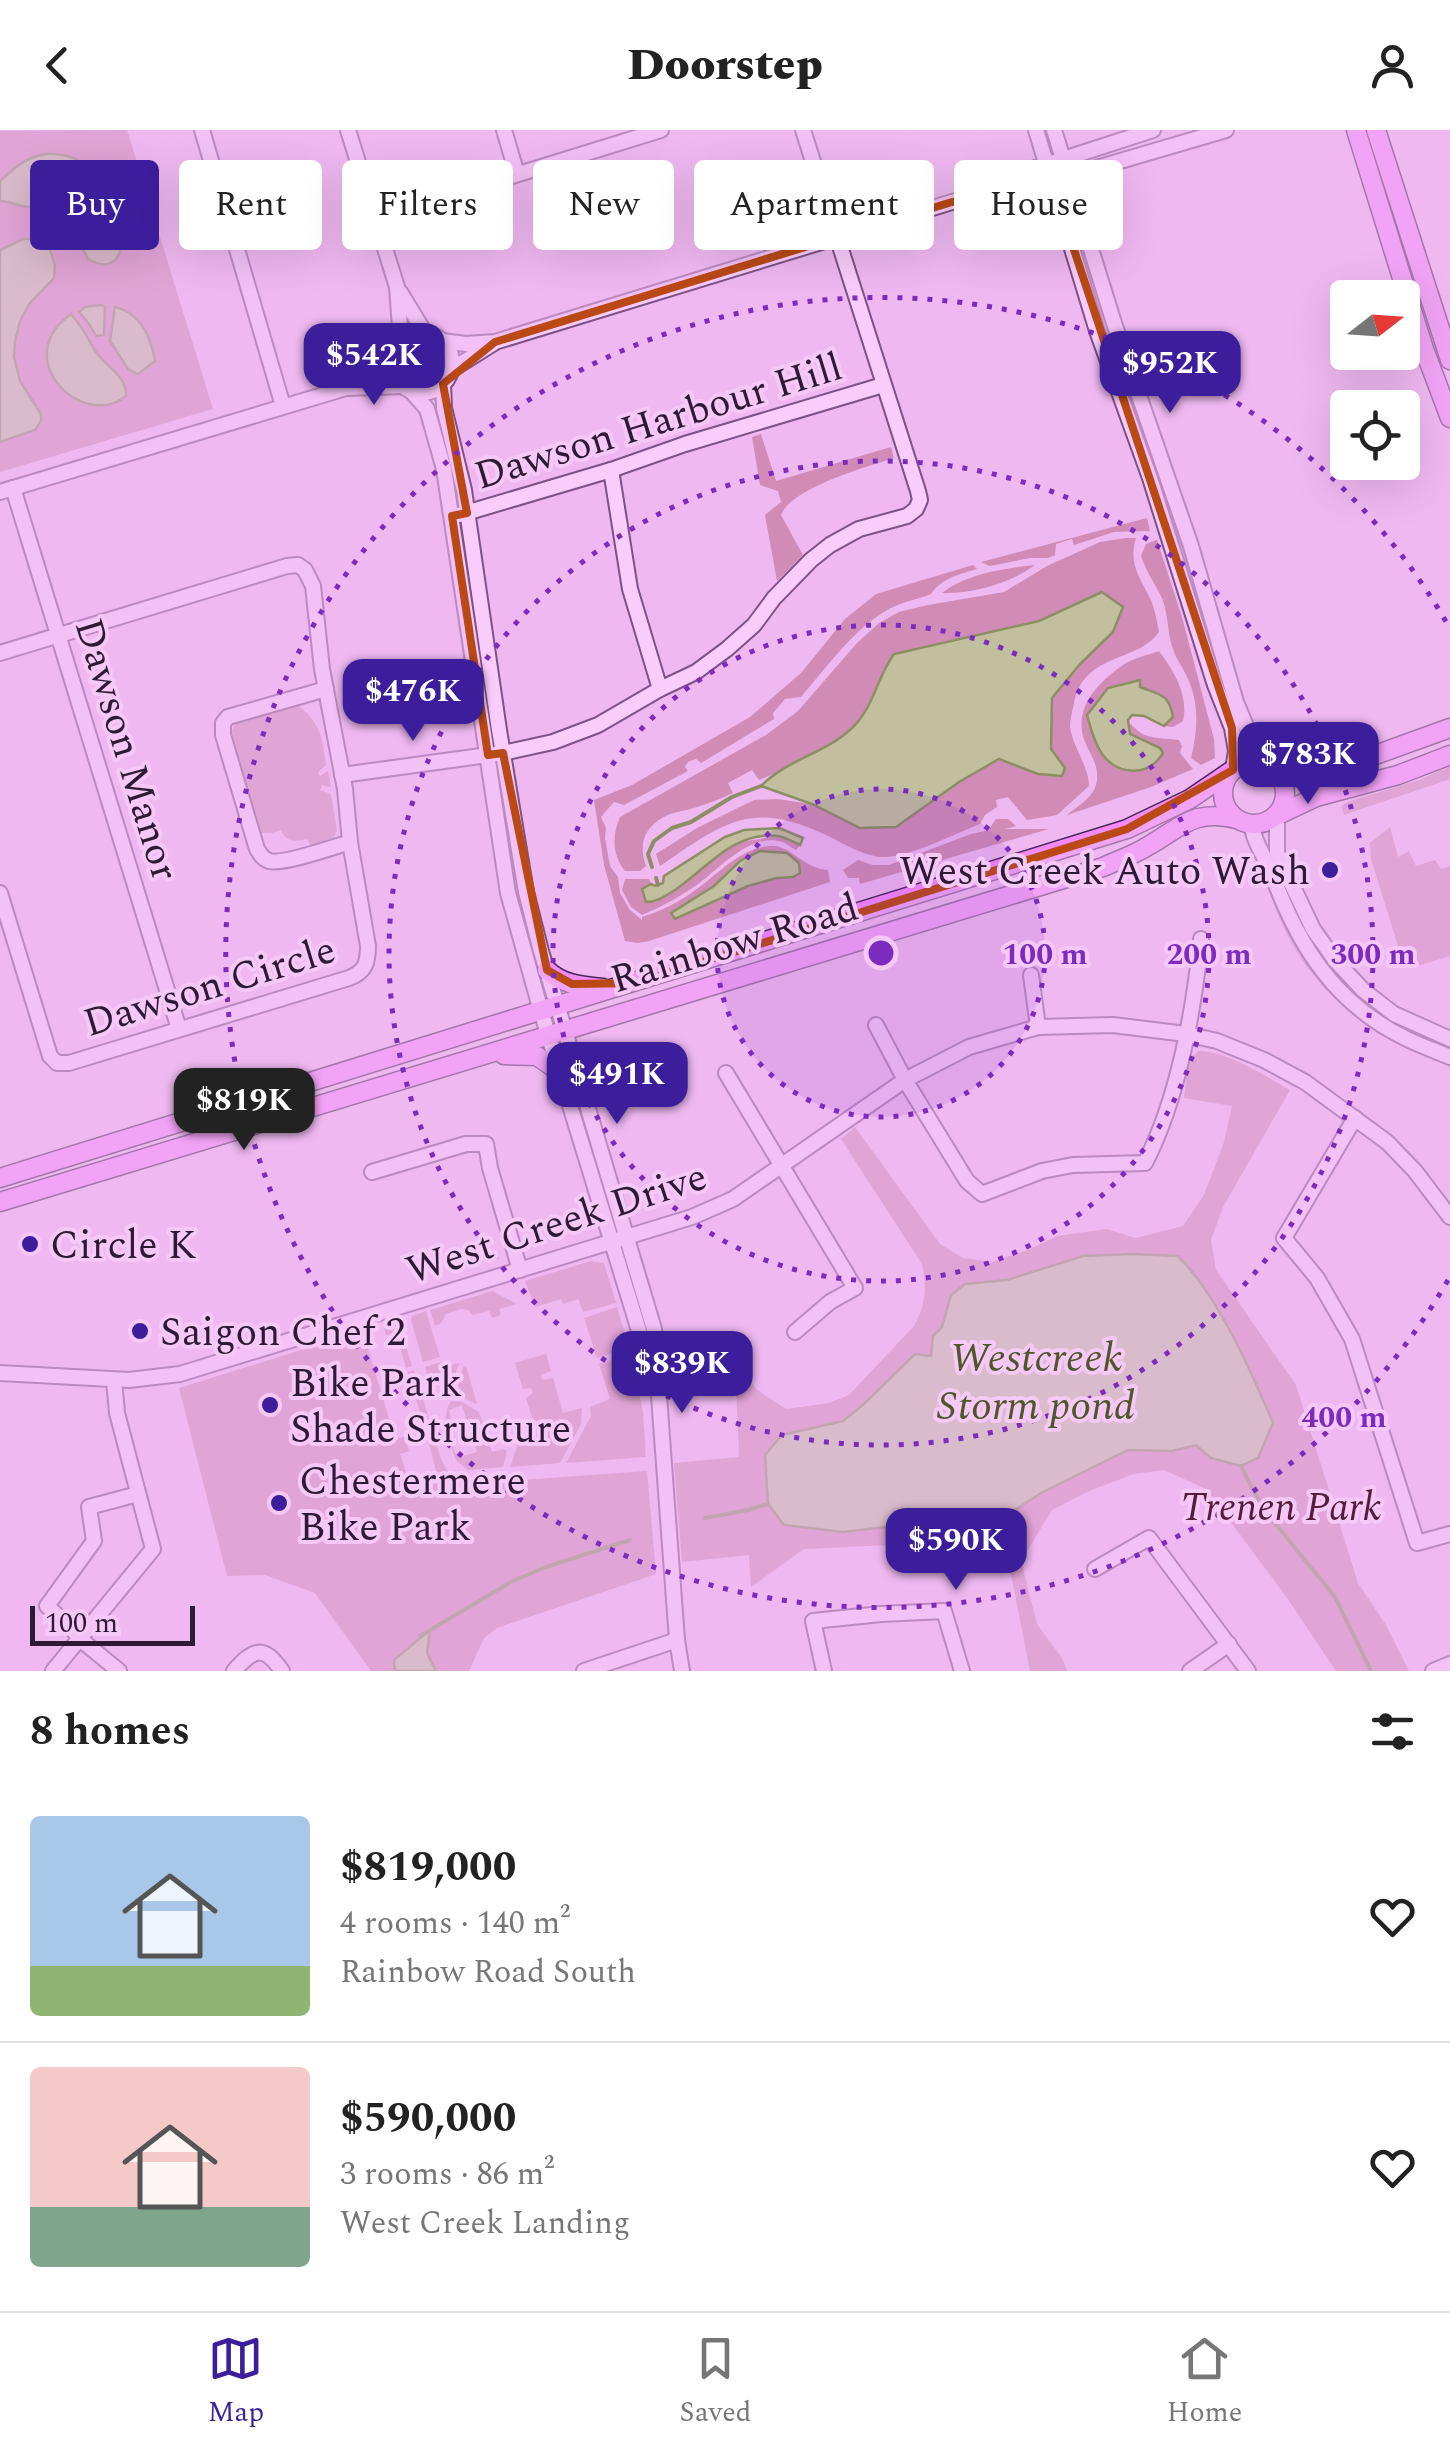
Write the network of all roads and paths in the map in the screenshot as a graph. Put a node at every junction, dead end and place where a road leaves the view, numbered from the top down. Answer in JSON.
{"nodes":[{"id":1,"x":202,"y":130,"type":"edge"},
{"id":2,"x":348,"y":130,"type":"edge"},
{"id":3,"x":504,"y":130,"type":"edge"},
{"id":4,"x":803,"y":130,"type":"edge"},
{"id":5,"x":1036,"y":130,"type":"edge"},
{"id":6,"x":1054,"y":130,"type":"edge"},
{"id":7,"x":1153,"y":130,"type":"edge"},
{"id":8,"x":1166,"y":130,"type":"edge"},
{"id":9,"x":1226,"y":130,"type":"edge"},
{"id":10,"x":1356,"y":130,"type":"edge"},
{"id":11,"x":1376,"y":130,"type":"edge"},
{"id":12,"x":657,"y":131,"type":"edge"},
{"id":13,"x":1170,"y":146,"type":"junction"},
{"id":14,"x":1062,"y":159,"type":"junction"},
{"id":15,"x":358,"y":160,"type":"edge"},
{"id":16,"x":813,"y":160,"type":"edge"},
{"id":17,"x":1045,"y":160,"type":"edge"},
{"id":18,"x":1059,"y":160,"type":"edge"},
{"id":19,"x":1123,"y":161,"type":"edge"},
{"id":20,"x":517,"y":174,"type":"junction"},
{"id":21,"x":513,"y":175,"type":"edge"},
{"id":22,"x":386,"y":250,"type":"edge"},
{"id":23,"x":798,"y":250,"type":"edge"},
{"id":24,"x":842,"y":250,"type":"edge"},
{"id":25,"x":1073,"y":250,"type":"edge"},
{"id":26,"x":1091,"y":250,"type":"edge"},
{"id":27,"x":397,"y":287,"type":"junction"},
{"id":28,"x":425,"y":333,"type":"junction"},
{"id":29,"x":401,"y":341,"type":"junction"},
{"id":30,"x":442,"y":341,"type":"junction"},
{"id":31,"x":495,"y":342,"type":"junction"},
{"id":32,"x":392,"y":358,"type":"junction"},
{"id":33,"x":1450,"y":360,"type":"edge"},
{"id":34,"x":447,"y":377,"type":"junction"},
{"id":35,"x":883,"y":385,"type":"junction"},
{"id":36,"x":346,"y":388,"type":"junction"},
{"id":37,"x":407,"y":389,"type":"junction"},
{"id":38,"x":283,"y":406,"type":"junction"},
{"id":39,"x":1450,"y":418,"type":"edge"},
{"id":40,"x":611,"y":470,"type":"junction"},
{"id":41,"x":7,"y":490,"type":"edge"},
{"id":42,"x":460,"y":514,"type":"junction"},
{"id":43,"x":59,"y":635,"type":"junction"},
{"id":44,"x":0,"y":653,"type":"edge"},
{"id":45,"x":326,"y":688,"type":"junction"},
{"id":46,"x":660,"y":689,"type":"junction"},
{"id":47,"x":1450,"y":728,"type":"edge"},
{"id":48,"x":496,"y":754,"type":"junction"},
{"id":49,"x":1450,"y":754,"type":"edge"},
{"id":50,"x":1271,"y":767,"type":"junction"},
{"id":51,"x":1232,"y":771,"type":"junction"},
{"id":52,"x":342,"y":775,"type":"junction"},
{"id":53,"x":1277,"y":815,"type":"junction"},
{"id":54,"x":1244,"y":822,"type":"junction"},
{"id":55,"x":350,"y":842,"type":"junction"},
{"id":56,"x":0,"y":893,"type":"edge"},
{"id":57,"x":7,"y":938,"type":"edge"},
{"id":58,"x":1201,"y":938,"type":"dead end"},
{"id":59,"x":547,"y":970,"type":"junction"},
{"id":60,"x":1031,"y":976,"type":"dead end"},
{"id":61,"x":613,"y":989,"type":"junction"},
{"id":62,"x":1376,"y":1001,"type":"junction"},
{"id":63,"x":550,"y":1009,"type":"junction"},
{"id":64,"x":1366,"y":1014,"type":"junction"},
{"id":65,"x":876,"y":1026,"type":"dead end"},
{"id":66,"x":1038,"y":1028,"type":"junction"},
{"id":67,"x":179,"y":1030,"type":"junction"},
{"id":68,"x":557,"y":1032,"type":"junction"},
{"id":69,"x":1186,"y":1034,"type":"junction"},
{"id":70,"x":1450,"y":1040,"type":"edge"},
{"id":71,"x":474,"y":1057,"type":"junction"},
{"id":72,"x":1450,"y":1057,"type":"edge"},
{"id":73,"x":560,"y":1072,"type":"junction"},
{"id":74,"x":726,"y":1073,"type":"dead end"},
{"id":75,"x":905,"y":1080,"type":"junction"},
{"id":76,"x":1356,"y":1118,"type":"junction"},
{"id":77,"x":782,"y":1165,"type":"junction"},
{"id":78,"x":372,"y":1172,"type":"dead end"},
{"id":79,"x":0,"y":1178,"type":"edge"},
{"id":80,"x":0,"y":1202,"type":"edge"},
{"id":81,"x":1450,"y":1217,"type":"edge"},
{"id":82,"x":619,"y":1239,"type":"junction"},
{"id":83,"x":520,"y":1270,"type":"junction"},
{"id":84,"x":794,"y":1332,"type":"dead end"},
{"id":85,"x":0,"y":1373,"type":"edge"},
{"id":86,"x":114,"y":1380,"type":"junction"},
{"id":87,"x":138,"y":1494,"type":"junction"},
{"id":88,"x":1450,"y":1534,"type":"edge"},
{"id":89,"x":1095,"y":1569,"type":"dead end"},
{"id":90,"x":80,"y":1639,"type":"junction"},
{"id":91,"x":676,"y":1640,"type":"junction"},
{"id":92,"x":1229,"y":1644,"type":"junction"},
{"id":93,"x":1450,"y":1664,"type":"edge"},
{"id":94,"x":53,"y":1671,"type":"edge"},
{"id":95,"x":120,"y":1671,"type":"edge"},
{"id":96,"x":234,"y":1671,"type":"edge"},
{"id":97,"x":282,"y":1671,"type":"edge"},
{"id":98,"x":584,"y":1671,"type":"edge"},
{"id":99,"x":682,"y":1671,"type":"edge"},
{"id":100,"x":824,"y":1671,"type":"edge"},
{"id":101,"x":962,"y":1671,"type":"edge"},
{"id":102,"x":1190,"y":1671,"type":"edge"},
{"id":103,"x":1248,"y":1671,"type":"edge"},
{"id":104,"x":1434,"y":1671,"type":"edge"}],
"edges":[{"from":1,"to":38,"type":"street"},
{"from":2,"to":15,"type":"street"},
{"from":3,"to":20,"type":"street"},
{"from":4,"to":16,"type":"street"},
{"from":5,"to":17,"type":"street"},
{"from":6,"to":14,"type":"street"},
{"from":7,"to":14,"type":"street"},
{"from":8,"to":13,"type":"street"},
{"from":9,"to":13,"type":"street"},
{"from":10,"to":39,"type":"main road"},
{"from":11,"to":33,"type":"main road"},
{"from":12,"to":20,"type":"street"},
{"from":13,"to":19,"type":"street"},
{"from":14,"to":18,"type":"street"},
{"from":20,"to":21,"type":"street"},
{"from":22,"to":27,"type":"street"},
{"from":23,"to":31,"type":"street"},
{"from":24,"to":35,"type":"street"},
{"from":25,"to":51,"type":"street"},
{"from":26,"to":50,"type":"street"},
{"from":27,"to":28,"type":"street"},
{"from":27,"to":29,"type":"street"},
{"from":28,"to":29,"type":"street"},
{"from":28,"to":30,"type":"street"},
{"from":29,"to":32,"type":"street"},
{"from":30,"to":31,"type":"street"},
{"from":30,"to":34,"type":"street"},
{"from":31,"to":34,"type":"street"},
{"from":32,"to":36,"type":"street"},
{"from":32,"to":37,"type":"street"},
{"from":34,"to":37,"type":"street"},
{"from":34,"to":42,"type":"street"},
{"from":35,"to":40,"type":"street","name":"Dawson Harbour Hill"},
{"from":35,"to":46,"type":"street"},
{"from":36,"to":37,"type":"street"},
{"from":36,"to":38,"type":"street"},
{"from":37,"to":42,"type":"street"},
{"from":38,"to":41,"type":"street"},
{"from":40,"to":42,"type":"street","name":"Dawson Harbour Hill"},
{"from":40,"to":46,"type":"street"},
{"from":41,"to":43,"type":"street","name":"Dawson Manor"},
{"from":42,"to":48,"type":"street"},
{"from":43,"to":44,"type":"street","name":"Dawson Circle"},
{"from":43,"to":45,"type":"street","name":"Dawson Circle"},
{"from":43,"to":67,"type":"street","name":"Dawson Manor"},
{"from":45,"to":52,"type":"street","name":"Dawson Circle"},
{"from":45,"to":55,"type":"street"},
{"from":46,"to":48,"type":"street"},
{"from":47,"to":50,"type":"main road"},
{"from":48,"to":52,"type":"street"},
{"from":48,"to":59,"type":"street"},
{"from":48,"to":63,"type":"street"},
{"from":49,"to":53,"type":"main road"},
{"from":50,"to":51,"type":"main road"},
{"from":50,"to":53,"type":"main road"},
{"from":51,"to":54,"type":"main road"},
{"from":51,"to":61,"type":"main road","name":"Rainbow Road"},
{"from":52,"to":55,"type":"street","name":"Dawson Circle"},
{"from":53,"to":54,"type":"main road"},
{"from":53,"to":62,"type":"street"},
{"from":54,"to":64,"type":"street"},
{"from":54,"to":68,"type":"main road","name":"Rainbow Road"},
{"from":55,"to":67,"type":"street","name":"Dawson Circle"},
{"from":56,"to":57,"type":"street","name":"Dawson Circle"},
{"from":57,"to":67,"type":"street","name":"Dawson Circle"},
{"from":58,"to":69,"type":"street"},
{"from":59,"to":61,"type":"main road"},
{"from":59,"to":63,"type":"street"},
{"from":60,"to":66,"type":"street"},
{"from":61,"to":63,"type":"main road","name":"Rainbow Road"},
{"from":62,"to":64,"type":"street"},
{"from":62,"to":70,"type":"street"},
{"from":63,"to":68,"type":"street"},
{"from":63,"to":79,"type":"main road","name":"Rainbow Road"},
{"from":64,"to":72,"type":"street"},
{"from":65,"to":75,"type":"street"},
{"from":66,"to":69,"type":"street","name":"West Creek Drive"},
{"from":66,"to":75,"type":"street","name":"West Creek Drive"},
{"from":68,"to":71,"type":"main road","name":"Rainbow Road"},
{"from":68,"to":73,"type":"street"},
{"from":68,"to":82,"type":"street"},
{"from":69,"to":75,"type":"street"},
{"from":69,"to":76,"type":"street","name":"West Creek Drive"},
{"from":71,"to":73,"type":"main road"},
{"from":71,"to":80,"type":"main road"},
{"from":73,"to":82,"type":"street"},
{"from":74,"to":77,"type":"street"},
{"from":75,"to":77,"type":"street","name":"West Creek Drive"},
{"from":76,"to":81,"type":"street","name":"West Creek Drive"},
{"from":76,"to":88,"type":"street"},
{"from":77,"to":82,"type":"street","name":"West Creek Drive"},
{"from":77,"to":84,"type":"street"},
{"from":78,"to":83,"type":"street"},
{"from":82,"to":83,"type":"street","name":"West Creek Drive"},
{"from":82,"to":91,"type":"street"},
{"from":83,"to":86,"type":"street","name":"West Creek Drive"},
{"from":85,"to":86,"type":"street","name":"West Creek Drive"},
{"from":86,"to":87,"type":"street"},
{"from":87,"to":90,"type":"street"},
{"from":87,"to":90,"type":"street"},
{"from":89,"to":92,"type":"street"},
{"from":90,"to":94,"type":"street"},
{"from":90,"to":95,"type":"street"},
{"from":91,"to":98,"type":"street"},
{"from":91,"to":99,"type":"street"},
{"from":92,"to":102,"type":"street"},
{"from":92,"to":103,"type":"street"},
{"from":93,"to":104,"type":"street"},
{"from":96,"to":97,"type":"street"},
{"from":100,"to":101,"type":"street"}]}
